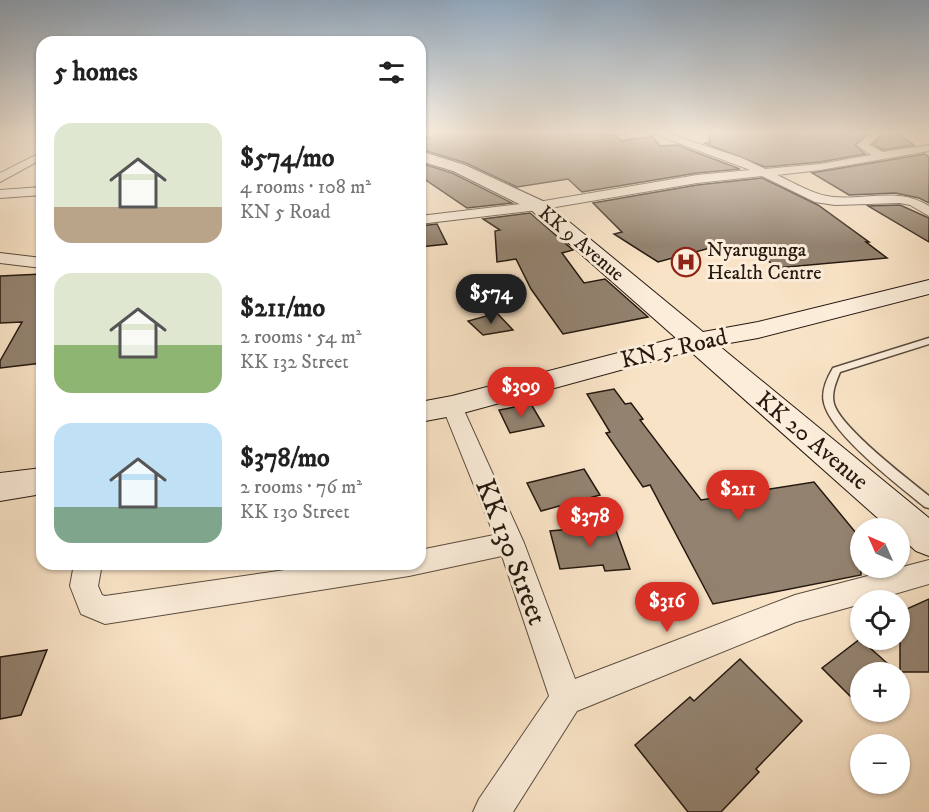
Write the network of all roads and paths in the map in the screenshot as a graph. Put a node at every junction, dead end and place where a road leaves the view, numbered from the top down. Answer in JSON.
{"nodes":[{"id":1,"x":14,"y":170,"type":"edge"},
{"id":2,"x":463,"y":170,"type":"edge"},
{"id":3,"x":758,"y":170,"type":"edge"},
{"id":4,"x":786,"y":170,"type":"edge"},
{"id":5,"x":762,"y":172,"type":"junction"},
{"id":6,"x":0,"y":178,"type":"edge"},
{"id":7,"x":36,"y":191,"type":"edge"},
{"id":8,"x":0,"y":194,"type":"edge"},
{"id":9,"x":538,"y":206,"type":"junction"},
{"id":10,"x":929,"y":212,"type":"edge"},
{"id":11,"x":426,"y":219,"type":"edge"},
{"id":12,"x":0,"y":258,"type":"edge"},
{"id":13,"x":36,"y":262,"type":"edge"},
{"id":14,"x":929,"y":287,"type":"edge"},
{"id":15,"x":695,"y":341,"type":"junction"},
{"id":16,"x":929,"y":341,"type":"edge"},
{"id":17,"x":452,"y":406,"type":"junction"},
{"id":18,"x":426,"y":411,"type":"edge"},
{"id":19,"x":36,"y":482,"type":"edge"},
{"id":20,"x":0,"y":487,"type":"edge"},
{"id":21,"x":929,"y":503,"type":"edge"},
{"id":22,"x":929,"y":540,"type":"edge"},
{"id":23,"x":511,"y":543,"type":"junction"},
{"id":24,"x":426,"y":561,"type":"edge"},
{"id":25,"x":87,"y":570,"type":"edge"},
{"id":26,"x":369,"y":570,"type":"edge"},
{"id":27,"x":929,"y":572,"type":"edge"},
{"id":28,"x":566,"y":699,"type":"junction"},
{"id":29,"x":492,"y":812,"type":"edge"}],
"edges":[{"from":1,"to":6,"type":"street"},
{"from":2,"to":9,"type":"main road","name":"KK 9 Avenue"},
{"from":3,"to":5,"type":"street"},
{"from":4,"to":5,"type":"street"},
{"from":5,"to":9,"type":"street"},
{"from":5,"to":10,"type":"street"},
{"from":7,"to":8,"type":"street"},
{"from":9,"to":11,"type":"street"},
{"from":9,"to":15,"type":"main road","name":"KK 9 Avenue"},
{"from":12,"to":13,"type":"street"},
{"from":14,"to":15,"type":"main road","name":"KN 5 Road"},
{"from":15,"to":17,"type":"main road","name":"KN 5 Road"},
{"from":15,"to":22,"type":"main road","name":"KK 20 Avenue"},
{"from":16,"to":21,"type":"lane"},
{"from":17,"to":18,"type":"main road","name":"KN 5 Road"},
{"from":17,"to":23,"type":"street","name":"KK 130 Street"},
{"from":19,"to":20,"type":"main road"},
{"from":23,"to":24,"type":"street"},
{"from":23,"to":28,"type":"street","name":"KK 130 Street"},
{"from":25,"to":26,"type":"street"},
{"from":27,"to":28,"type":"street"},
{"from":28,"to":29,"type":"street"}]}
